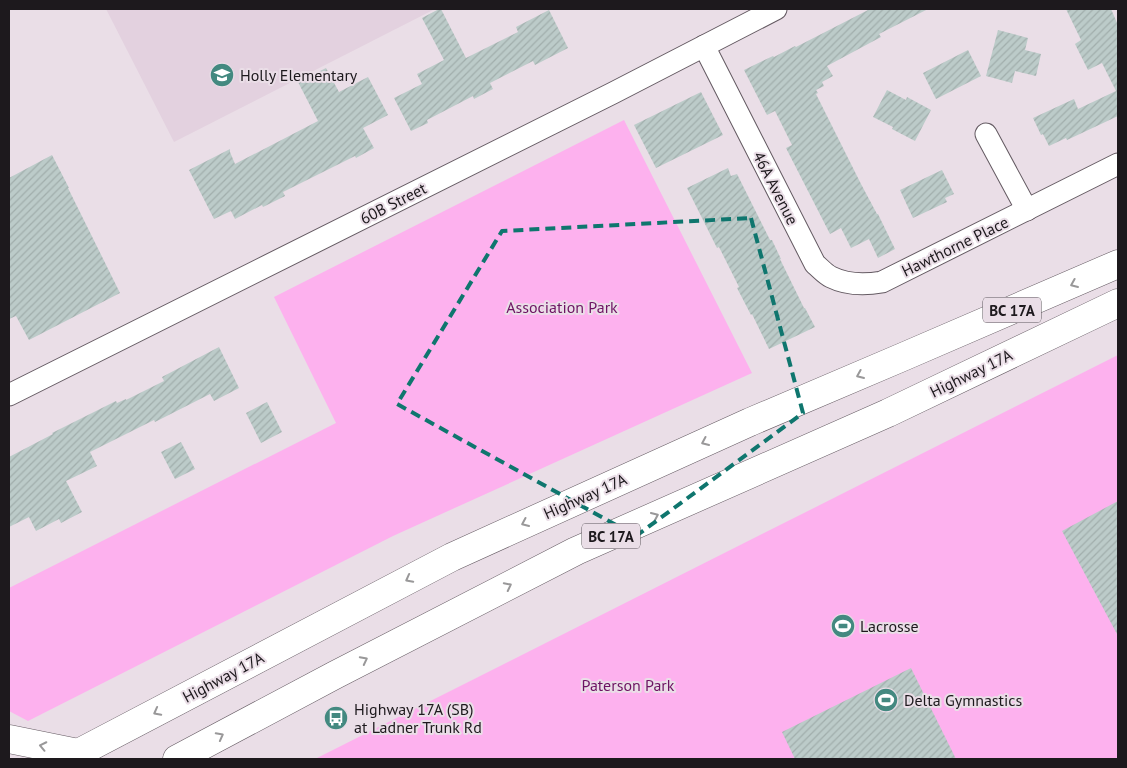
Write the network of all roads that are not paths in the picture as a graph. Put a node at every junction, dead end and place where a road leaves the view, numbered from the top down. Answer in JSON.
{"nodes":[{"id":1,"x":776,"y":9,"type":"edge"},
{"id":2,"x":704,"y":46,"type":"junction"},
{"id":3,"x":986,"y":134,"type":"dead end"},
{"id":4,"x":1118,"y":164,"type":"edge"},
{"id":5,"x":1027,"y":210,"type":"junction"},
{"id":6,"x":1118,"y":264,"type":"edge"},
{"id":7,"x":882,"y":282,"type":"joint"},
{"id":8,"x":1118,"y":303,"type":"edge"},
{"id":9,"x":9,"y":395,"type":"edge"},
{"id":10,"x":9,"y":739,"type":"edge"},
{"id":11,"x":73,"y":756,"type":"edge"},
{"id":12,"x":177,"y":759,"type":"edge"}],
"edges":[{"from":1,"to":2,"type":"street","name":"60B Street"},
{"from":2,"to":7,"type":"street","name":"46A Avenue"},
{"from":2,"to":9,"type":"street","name":"60B Street"},
{"from":3,"to":5,"type":"street","name":"Hawthorne Place"},
{"from":4,"to":5,"type":"street","name":"Hawthorne Place"},
{"from":5,"to":7,"type":"street","name":"Hawthorne Place"},
{"from":6,"to":11,"type":"highway","name":"Highway 17A","number":"BC 17A","one_way":true},
{"from":12,"to":8,"type":"highway","name":"Highway 17A","number":"BC 17A","one_way":true},
{"from":11,"to":10,"type":"highway","one_way":true}]}
